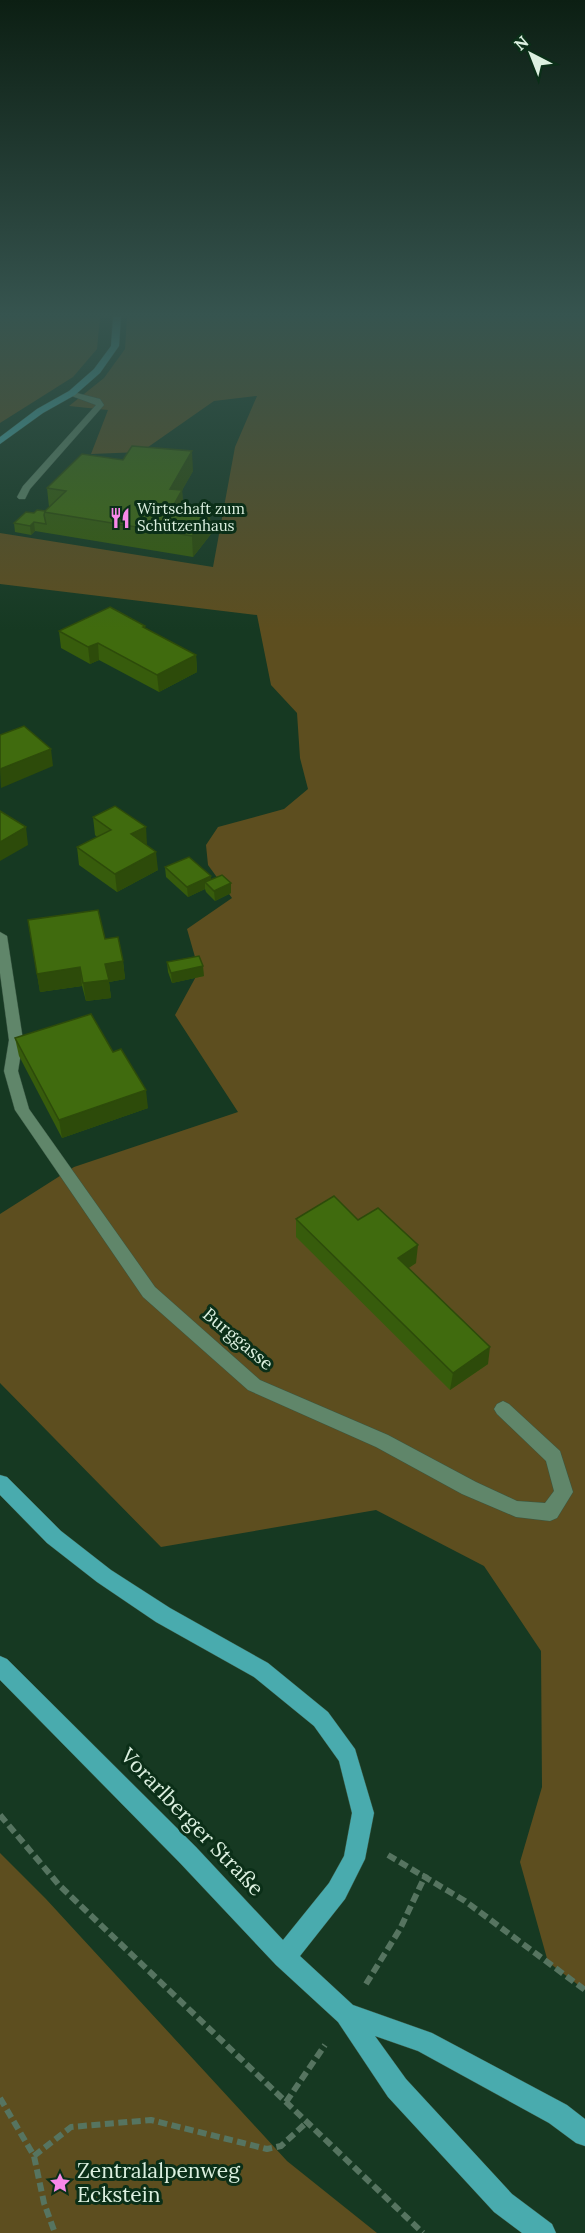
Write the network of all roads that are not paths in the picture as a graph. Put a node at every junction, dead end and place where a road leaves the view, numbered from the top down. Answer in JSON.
{"nodes":[{"id":1,"x":26,"y":421,"type":"edge"},
{"id":2,"x":86,"y":421,"type":"edge"},
{"id":3,"x":0,"y":441,"type":"edge"},
{"id":4,"x":22,"y":497,"type":"dead end"},
{"id":5,"x":0,"y":936,"type":"edge"},
{"id":6,"x":503,"y":1409,"type":"dead end"},
{"id":7,"x":0,"y":1483,"type":"edge"},
{"id":8,"x":0,"y":1666,"type":"edge"},
{"id":9,"x":285,"y":1957,"type":"junction"},
{"id":10,"x":346,"y":2014,"type":"junction"},
{"id":11,"x":585,"y":2134,"type":"edge"},
{"id":12,"x":543,"y":2233,"type":"edge"}],
"edges":[{"from":1,"to":3,"type":"main road"},
{"from":2,"to":4,"type":"street"},
{"from":5,"to":6,"type":"street","name":"Burggasse"},
{"from":7,"to":9,"type":"main road"},
{"from":8,"to":9,"type":"main road","name":"Vorarlberger Straße"},
{"from":9,"to":10,"type":"main road","name":"Vorarlberger Straße"},
{"from":10,"to":11,"type":"main road","name":"Vorarlberger Straße"},
{"from":10,"to":12,"type":"main road","name":"Vorarlberger Straße"}]}
